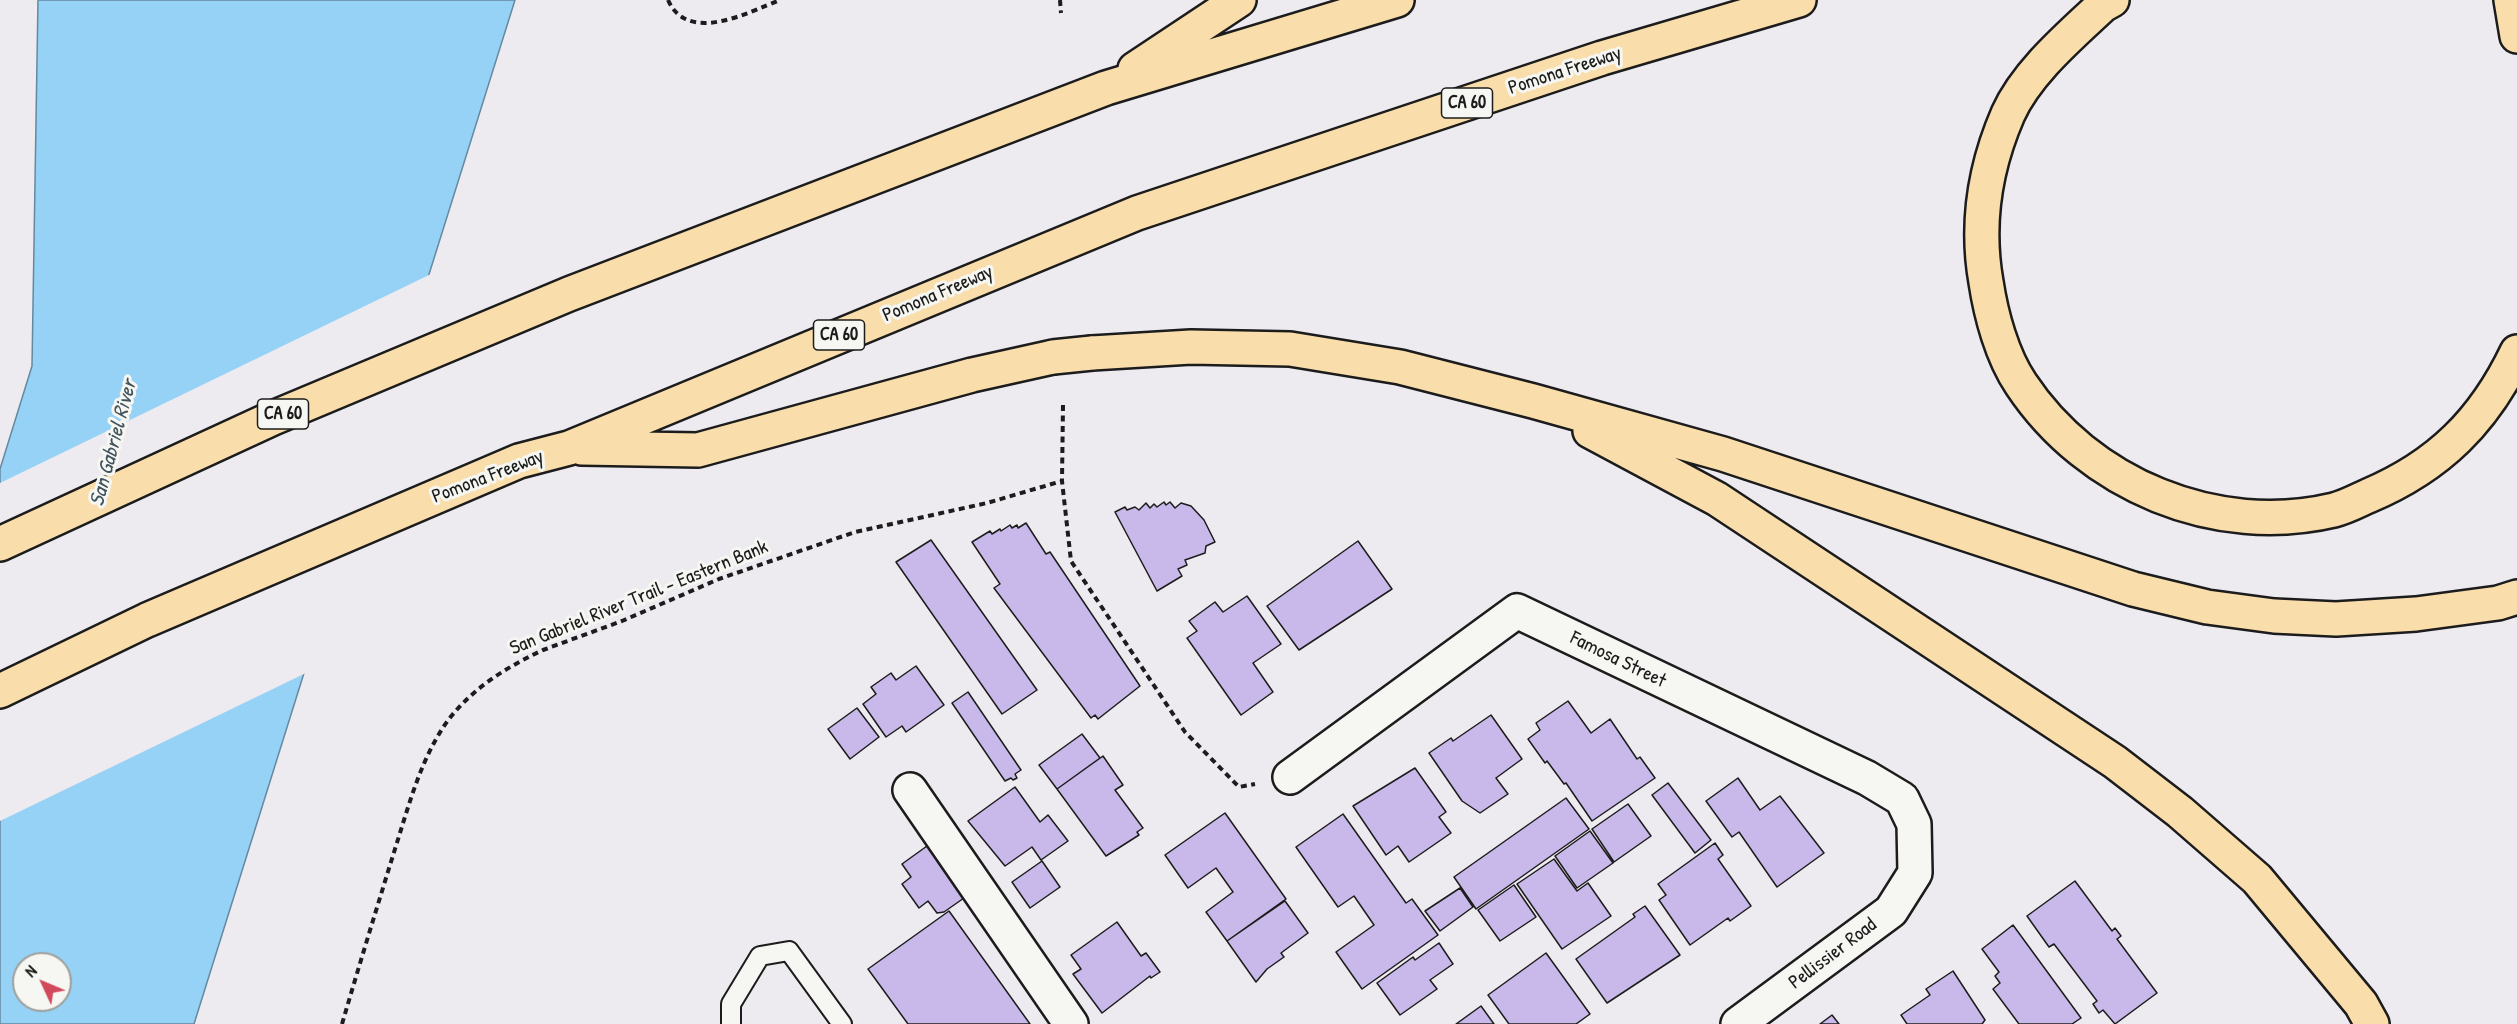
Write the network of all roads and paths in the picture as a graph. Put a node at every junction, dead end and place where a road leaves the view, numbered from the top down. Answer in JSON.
{"nodes":[{"id":1,"x":668,"y":0,"type":"edge"},
{"id":2,"x":780,"y":0,"type":"edge"},
{"id":3,"x":1060,"y":0,"type":"edge"},
{"id":4,"x":1239,"y":0,"type":"edge"},
{"id":5,"x":1397,"y":0,"type":"edge"},
{"id":6,"x":1799,"y":0,"type":"edge"},
{"id":7,"x":2112,"y":0,"type":"edge"},
{"id":8,"x":2511,"y":0,"type":"edge"},
{"id":9,"x":1061,"y":12,"type":"dead end"},
{"id":10,"x":2517,"y":36,"type":"edge"},
{"id":11,"x":1106,"y":88,"type":"junction"},
{"id":12,"x":2517,"y":352,"type":"edge"},
{"id":13,"x":1533,"y":400,"type":"junction"},
{"id":14,"x":1063,"y":405,"type":"dead end"},
{"id":15,"x":568,"y":448,"type":"junction"},
{"id":16,"x":1062,"y":481,"type":"junction"},
{"id":17,"x":0,"y":544,"type":"edge"},
{"id":18,"x":2507,"y":600,"type":"edge"},
{"id":19,"x":0,"y":691,"type":"edge"},
{"id":20,"x":1290,"y":777,"type":"joint"},
{"id":21,"x":910,"y":790,"type":"dead end"},
{"id":22,"x":1915,"y":873,"type":"joint"},
{"id":23,"x":342,"y":1024,"type":"edge"},
{"id":24,"x":731,"y":1024,"type":"edge"},
{"id":25,"x":842,"y":1024,"type":"edge"},
{"id":26,"x":1071,"y":1024,"type":"edge"},
{"id":27,"x":1738,"y":1024,"type":"edge"},
{"id":28,"x":2372,"y":1024,"type":"edge"}],
"edges":[{"from":1,"to":2,"type":"path"},
{"from":3,"to":9,"type":"path"},
{"from":4,"to":11,"type":"highway"},
{"from":5,"to":11,"type":"highway","number":"CA 60"},
{"from":6,"to":15,"type":"highway","name":"Pomona Freeway","number":"CA 60"},
{"from":7,"to":12,"type":"highway"},
{"from":8,"to":10,"type":"highway"},
{"from":11,"to":17,"type":"highway","number":"CA 60"},
{"from":13,"to":15,"type":"highway","bridge":true},
{"from":13,"to":18,"type":"highway"},
{"from":13,"to":28,"type":"highway"},
{"from":14,"to":16,"type":"path"},
{"from":15,"to":19,"type":"highway","name":"Pomona Freeway","number":"CA 60"},
{"from":16,"to":20,"type":"path"},
{"from":16,"to":23,"type":"path","name":"San Gabriel River Trail - Eastern Bank"},
{"from":20,"to":22,"type":"street","name":"Famosa Street"},
{"from":21,"to":26,"type":"street"},
{"from":22,"to":27,"type":"street","name":"Pellissier Road"},
{"from":24,"to":25,"type":"lane"}]}
